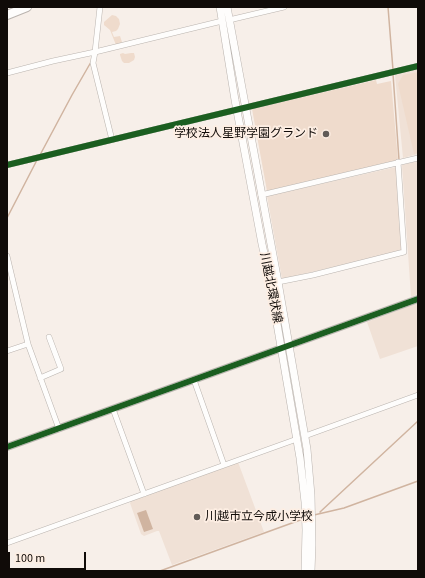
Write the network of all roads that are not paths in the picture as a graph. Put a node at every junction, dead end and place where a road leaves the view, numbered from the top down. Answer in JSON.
{"nodes":[{"id":1,"x":27,"y":7,"type":"edge"},
{"id":2,"x":100,"y":7,"type":"edge"},
{"id":3,"x":220,"y":7,"type":"edge"},
{"id":4,"x":227,"y":7,"type":"edge"},
{"id":5,"x":284,"y":7,"type":"edge"},
{"id":6,"x":7,"y":15,"type":"edge"},
{"id":7,"x":226,"y":20,"type":"junction"},
{"id":8,"x":95,"y":52,"type":"junction"},
{"id":9,"x":418,"y":66,"type":"edge"},
{"id":10,"x":7,"y":73,"type":"edge"},
{"id":11,"x":245,"y":108,"type":"junction"},
{"id":12,"x":237,"y":110,"type":"junction"},
{"id":13,"x":112,"y":140,"type":"junction"},
{"id":14,"x":418,"y":158,"type":"edge"},
{"id":15,"x":398,"y":162,"type":"junction"},
{"id":16,"x":7,"y":165,"type":"edge"},
{"id":17,"x":261,"y":195,"type":"junction"},
{"id":18,"x":7,"y":256,"type":"edge"},
{"id":19,"x":278,"y":282,"type":"junction"},
{"id":20,"x":418,"y":299,"type":"edge"},
{"id":21,"x":50,"y":338,"type":"dead end"},
{"id":22,"x":28,"y":344,"type":"junction"},
{"id":23,"x":289,"y":346,"type":"junction"},
{"id":24,"x":281,"y":348,"type":"junction"},
{"id":25,"x":7,"y":351,"type":"edge"},
{"id":26,"x":40,"y":378,"type":"junction"},
{"id":27,"x":194,"y":380,"type":"junction"},
{"id":28,"x":418,"y":395,"type":"edge"},
{"id":29,"x":113,"y":409,"type":"junction"},
{"id":30,"x":59,"y":429,"type":"junction"},
{"id":31,"x":305,"y":436,"type":"junction"},
{"id":32,"x":297,"y":439,"type":"junction"},
{"id":33,"x":7,"y":448,"type":"edge"},
{"id":34,"x":224,"y":465,"type":"junction"},
{"id":35,"x":144,"y":494,"type":"junction"},
{"id":36,"x":7,"y":543,"type":"edge"},
{"id":37,"x":305,"y":571,"type":"edge"},
{"id":38,"x":311,"y":571,"type":"edge"}],
"edges":[{"from":1,"to":6,"type":"main road"},
{"from":2,"to":8,"type":"street"},
{"from":3,"to":7,"type":"main road","name":"川越北環状線"},
{"from":4,"to":7,"type":"main road","name":"川越北環状線"},
{"from":5,"to":7,"type":"street"},
{"from":7,"to":8,"type":"street"},
{"from":7,"to":11,"type":"main road","name":"川越北環状線"},
{"from":7,"to":12,"type":"main road","name":"川越北環状線"},
{"from":8,"to":10,"type":"street"},
{"from":8,"to":13,"type":"street"},
{"from":9,"to":11,"type":"street"},
{"from":11,"to":12,"type":"street"},
{"from":11,"to":17,"type":"main road","name":"川越北環状線"},
{"from":12,"to":13,"type":"street"},
{"from":12,"to":24,"type":"main road","name":"川越北環状線"},
{"from":13,"to":16,"type":"street"},
{"from":14,"to":15,"type":"street"},
{"from":15,"to":17,"type":"street"},
{"from":15,"to":19,"type":"street"},
{"from":17,"to":19,"type":"main road","name":"川越北環状線"},
{"from":18,"to":22,"type":"street"},
{"from":19,"to":23,"type":"main road","name":"川越北環状線"},
{"from":20,"to":23,"type":"street"},
{"from":21,"to":26,"type":"street"},
{"from":22,"to":25,"type":"street"},
{"from":22,"to":26,"type":"street"},
{"from":23,"to":24,"type":"street"},
{"from":23,"to":31,"type":"main road","name":"川越北環状線"},
{"from":24,"to":27,"type":"street"},
{"from":24,"to":32,"type":"main road","name":"川越北環状線"},
{"from":26,"to":30,"type":"street"},
{"from":27,"to":29,"type":"street"},
{"from":27,"to":34,"type":"street"},
{"from":28,"to":31,"type":"street"},
{"from":29,"to":30,"type":"street"},
{"from":29,"to":35,"type":"street"},
{"from":30,"to":33,"type":"street"},
{"from":31,"to":38,"type":"main road","name":"川越北環状線"},
{"from":32,"to":34,"type":"street"},
{"from":32,"to":37,"type":"main road","name":"川越北環状線"},
{"from":34,"to":35,"type":"street"},
{"from":35,"to":36,"type":"street"}]}
